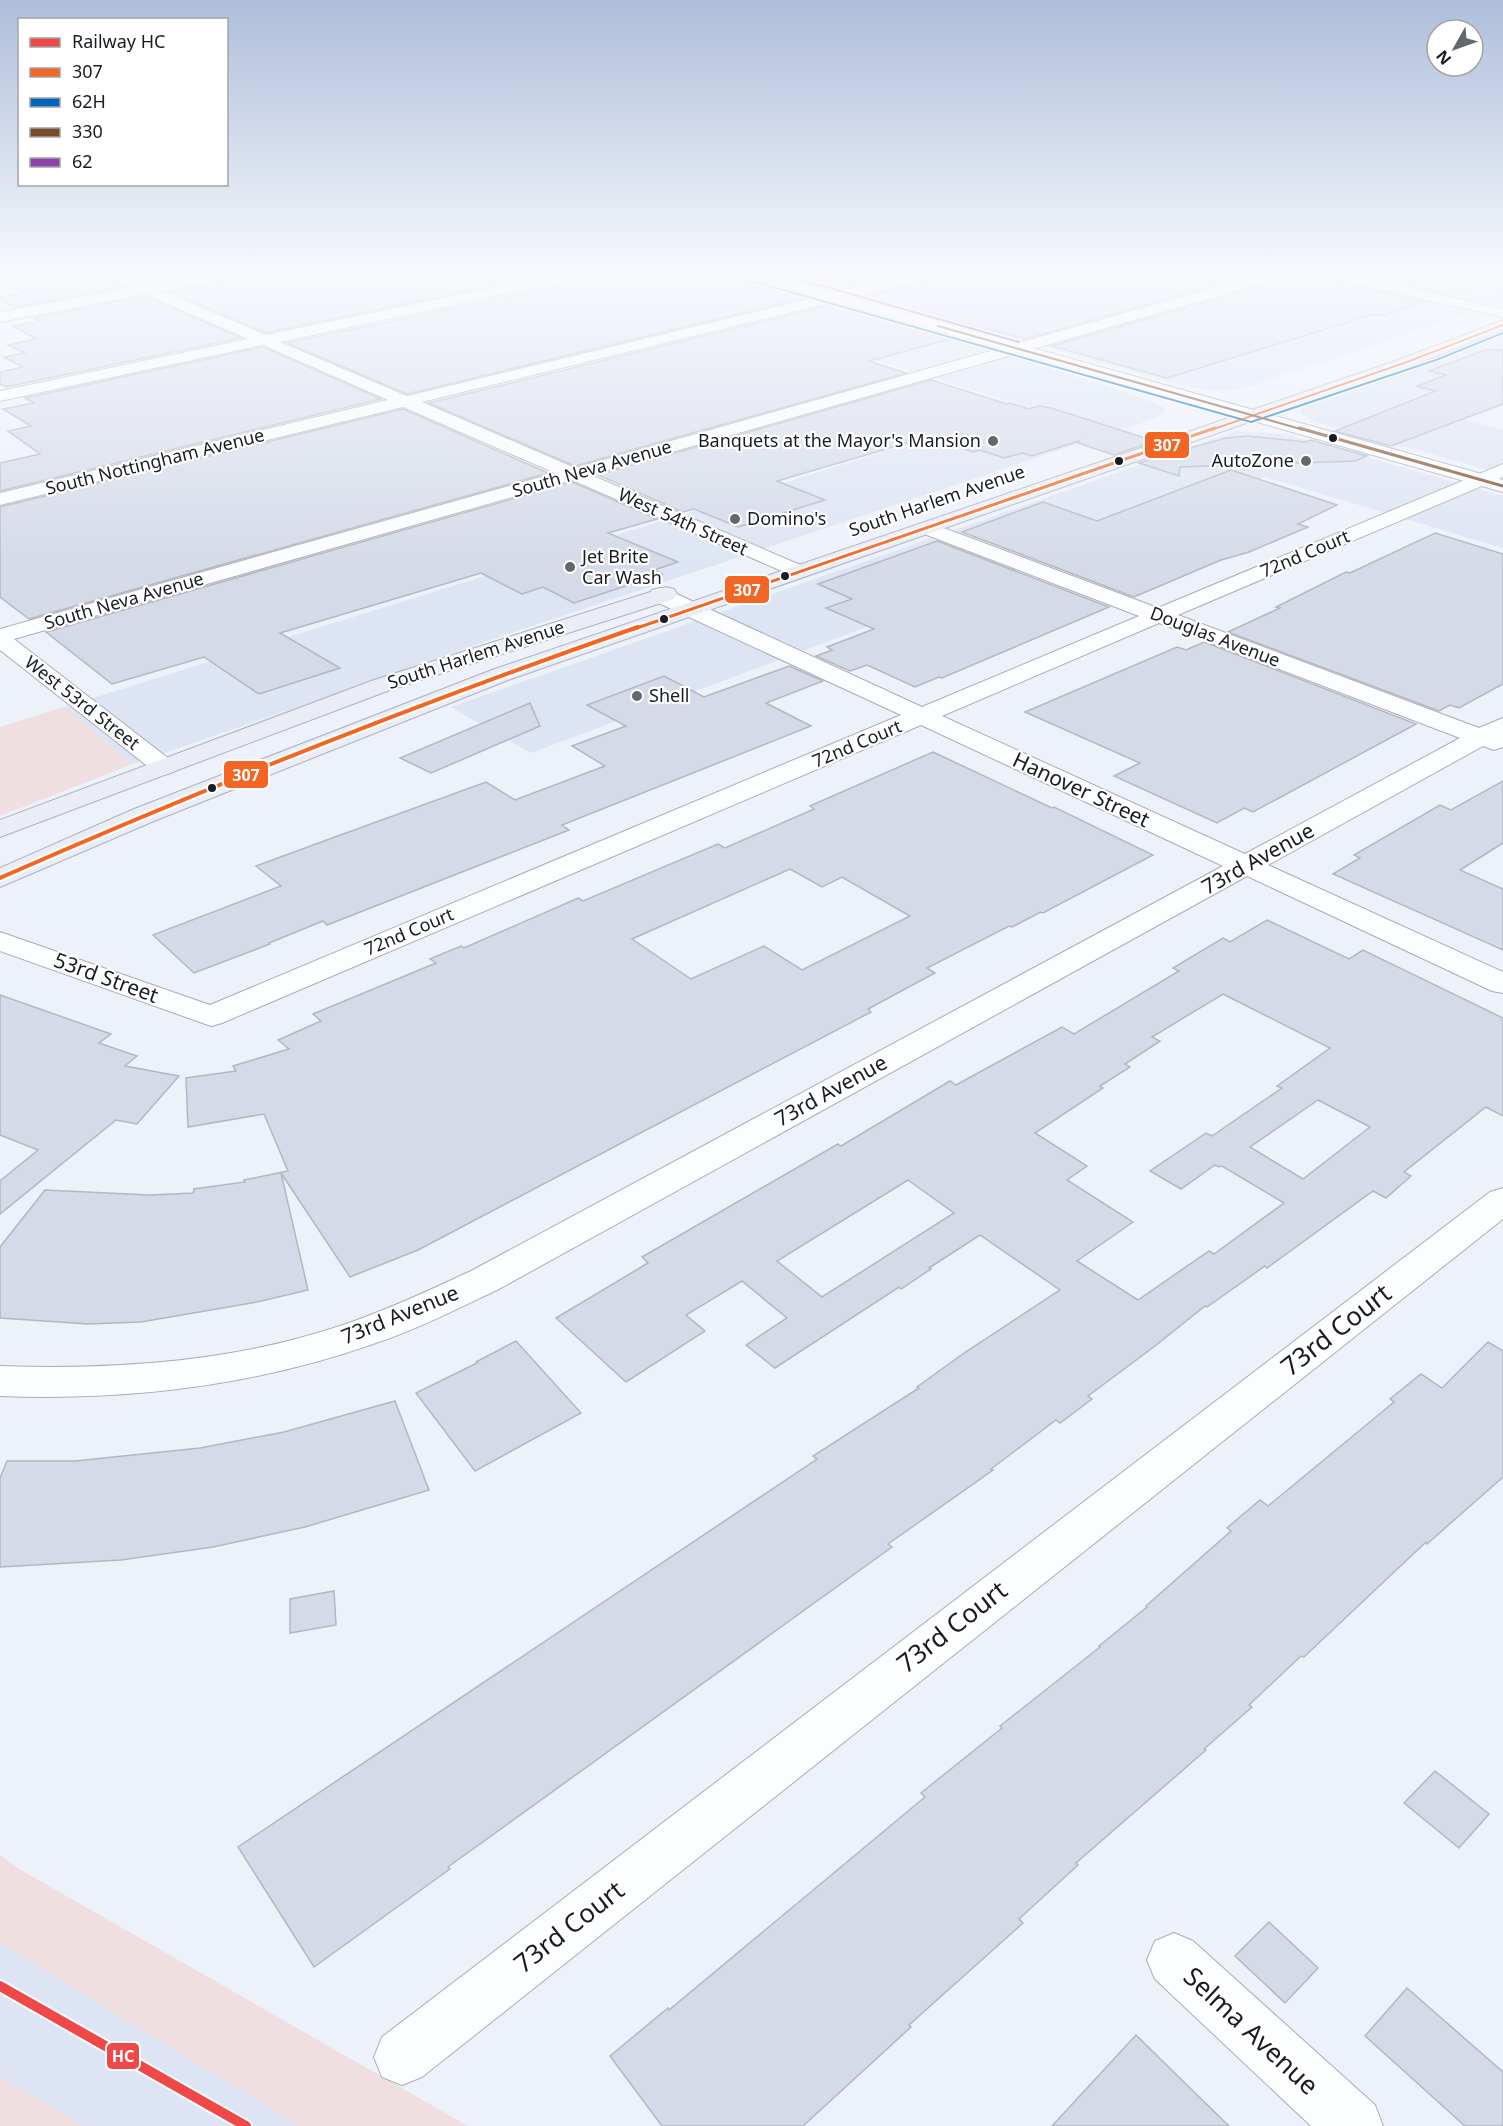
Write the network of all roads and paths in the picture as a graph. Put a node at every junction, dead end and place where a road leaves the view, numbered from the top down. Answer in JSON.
{"nodes":[{"id":1,"x":119,"y":371,"type":"edge"},
{"id":2,"x":334,"y":371,"type":"edge"},
{"id":3,"x":532,"y":371,"type":"edge"},
{"id":4,"x":938,"y":371,"type":"edge"},
{"id":5,"x":1096,"y":371,"type":"edge"},
{"id":6,"x":1372,"y":371,"type":"edge"},
{"id":7,"x":0,"y":396,"type":"edge"},
{"id":8,"x":406,"y":402,"type":"junction"},
{"id":9,"x":1250,"y":406,"type":"junction"},
{"id":10,"x":1222,"y":407,"type":"junction"},
{"id":11,"x":1180,"y":420,"type":"dead end"},
{"id":12,"x":1503,"y":470,"type":"edge"},
{"id":13,"x":574,"y":474,"type":"junction"},
{"id":14,"x":1482,"y":480,"type":"junction"},
{"id":15,"x":1503,"y":486,"type":"edge"},
{"id":16,"x":0,"y":499,"type":"edge"},
{"id":17,"x":926,"y":528,"type":"junction"},
{"id":18,"x":797,"y":549,"type":"dead end"},
{"id":19,"x":768,"y":559,"type":"junction"},
{"id":20,"x":740,"y":568,"type":"dead end"},
{"id":21,"x":798,"y":571,"type":"junction"},
{"id":22,"x":660,"y":595,"type":"joint"},
{"id":23,"x":689,"y":597,"type":"junction"},
{"id":24,"x":1160,"y":616,"type":"junction"},
{"id":25,"x":0,"y":637,"type":"edge"},
{"id":26,"x":922,"y":717,"type":"junction"},
{"id":27,"x":1496,"y":736,"type":"edge"},
{"id":28,"x":164,"y":767,"type":"junction"},
{"id":29,"x":0,"y":829,"type":"edge"},
{"id":30,"x":1245,"y":865,"type":"junction"},
{"id":31,"x":0,"y":878,"type":"edge"},
{"id":32,"x":0,"y":941,"type":"edge"},
{"id":33,"x":1503,"y":984,"type":"edge"},
{"id":34,"x":211,"y":1016,"type":"joint"},
{"id":35,"x":1503,"y":1200,"type":"edge"},
{"id":36,"x":0,"y":1381,"type":"edge"},
{"id":37,"x":1174,"y":1960,"type":"dead end"},
{"id":38,"x":402,"y":2057,"type":"dead end"},
{"id":39,"x":1354,"y":2126,"type":"edge"}],
"edges":[{"from":1,"to":7,"type":"street"},
{"from":2,"to":8,"type":"street","name":"West 54th Street"},
{"from":3,"to":8,"type":"street","name":"South Nottingham Avenue"},
{"from":4,"to":13,"type":"street","name":"South Neva Avenue"},
{"from":5,"to":10,"type":"street"},
{"from":6,"to":9,"type":"main road","name":"South Harlem Avenue"},
{"from":8,"to":13,"type":"street","name":"West 54th Street"},
{"from":8,"to":16,"type":"street","name":"South Nottingham Avenue"},
{"from":9,"to":10,"type":"street"},
{"from":9,"to":14,"type":"street"},
{"from":9,"to":17,"type":"main road","name":"South Harlem Avenue"},
{"from":10,"to":11,"type":"main road"},
{"from":12,"to":14,"type":"street","name":"72nd Court"},
{"from":13,"to":19,"type":"street","name":"West 54th Street"},
{"from":13,"to":25,"type":"street","name":"South Neva Avenue"},
{"from":14,"to":15,"type":"street"},
{"from":14,"to":24,"type":"street","name":"72nd Court"},
{"from":17,"to":21,"type":"main road","name":"South Harlem Avenue"},
{"from":17,"to":24,"type":"street","name":"Douglas Avenue"},
{"from":18,"to":19,"type":"main road"},
{"from":19,"to":20,"type":"main road"},
{"from":19,"to":21,"type":"street","name":"West 54th Street"},
{"from":21,"to":23,"type":"main road","name":"South Harlem Avenue"},
{"from":22,"to":23,"type":"street","name":"Hanover Street"},
{"from":22,"to":28,"type":"main road","name":"South Harlem Avenue"},
{"from":23,"to":26,"type":"street","name":"Hanover Street"},
{"from":23,"to":31,"type":"main road","name":"South Harlem Avenue"},
{"from":24,"to":26,"type":"street","name":"72nd Court"},
{"from":24,"to":27,"type":"street","name":"Douglas Avenue"},
{"from":25,"to":28,"type":"street","name":"West 53rd Street"},
{"from":26,"to":30,"type":"street","name":"Hanover Street"},
{"from":26,"to":34,"type":"street","name":"72nd Court"},
{"from":27,"to":30,"type":"street","name":"73rd Avenue"},
{"from":28,"to":29,"type":"main road","name":"South Harlem Avenue"},
{"from":30,"to":33,"type":"street","name":"Hanover Street"},
{"from":30,"to":36,"type":"street","name":"73rd Avenue"},
{"from":32,"to":34,"type":"street","name":"53rd Street"},
{"from":35,"to":38,"type":"street","name":"73rd Court"},
{"from":37,"to":39,"type":"street","name":"Selma Avenue"}]}
